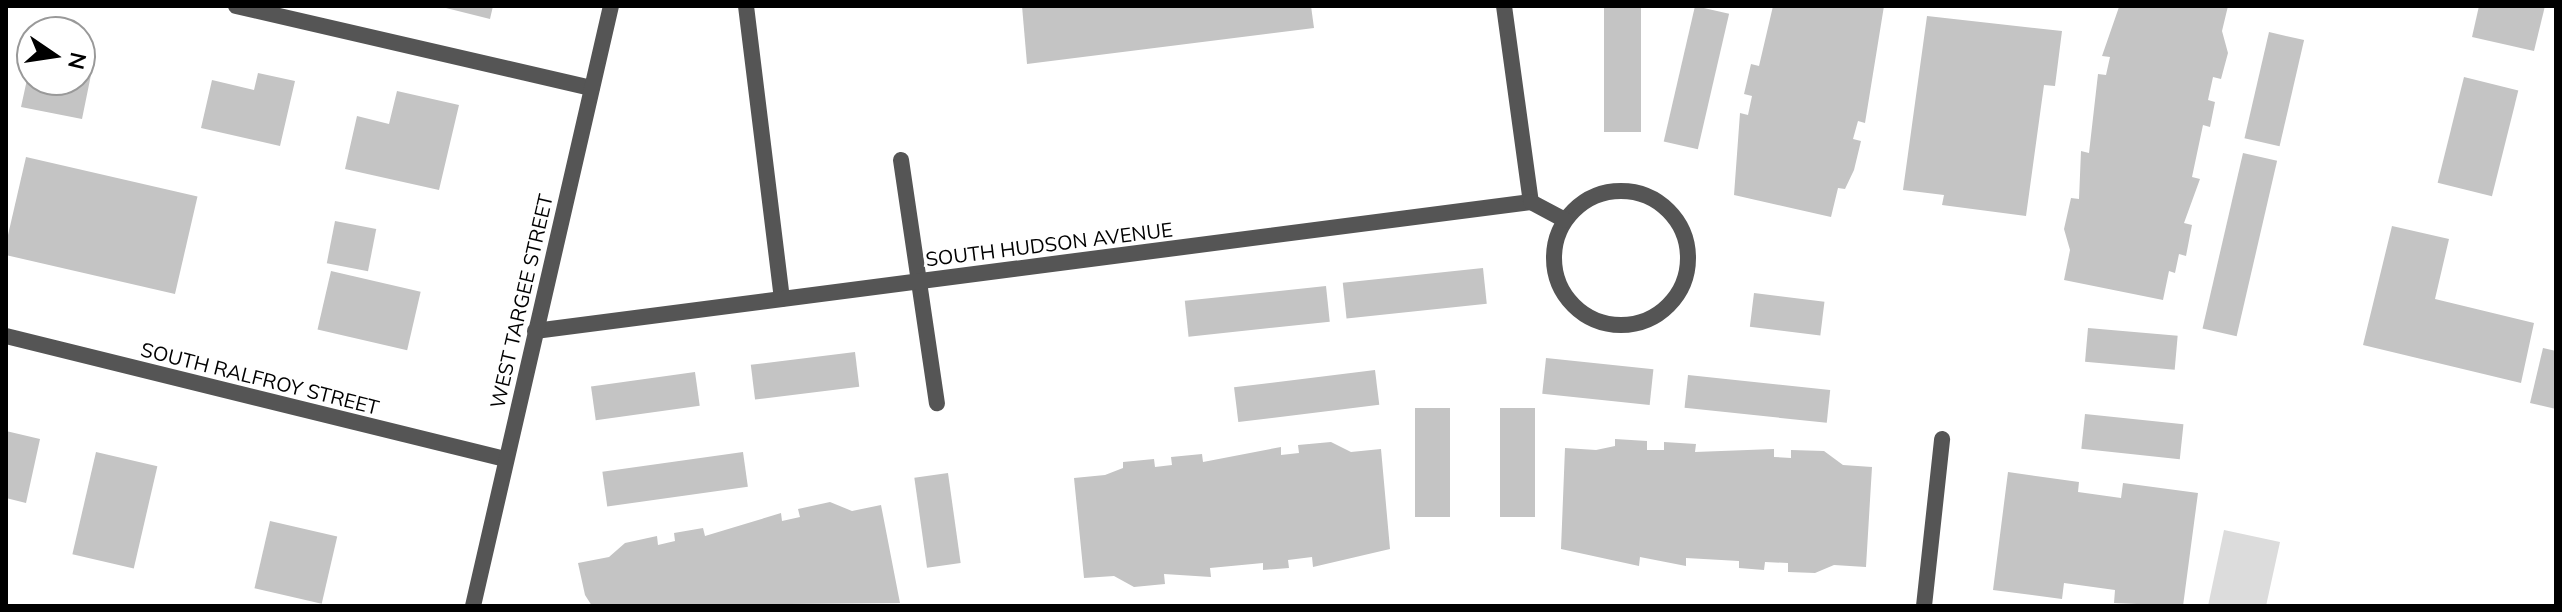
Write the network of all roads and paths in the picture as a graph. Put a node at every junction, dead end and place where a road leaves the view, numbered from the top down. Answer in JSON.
{"nodes":[{"id":1,"x":236,"y":6,"type":"edge"},
{"id":2,"x":611,"y":6,"type":"edge"},
{"id":3,"x":746,"y":6,"type":"edge"},
{"id":4,"x":1504,"y":6,"type":"edge"},
{"id":5,"x":592,"y":88,"type":"junction"},
{"id":6,"x":901,"y":160,"type":"dead end"},
{"id":7,"x":1531,"y":202,"type":"junction"},
{"id":8,"x":1565,"y":220,"type":"junction"},
{"id":9,"x":919,"y":281,"type":"junction"},
{"id":10,"x":782,"y":299,"type":"junction"},
{"id":11,"x":535,"y":331,"type":"junction"},
{"id":12,"x":6,"y":336,"type":"edge"},
{"id":13,"x":937,"y":403,"type":"dead end"},
{"id":14,"x":1942,"y":439,"type":"dead end"},
{"id":15,"x":505,"y":459,"type":"junction"},
{"id":16,"x":473,"y":606,"type":"edge"},
{"id":17,"x":1924,"y":606,"type":"edge"}],
"edges":[{"from":1,"to":5,"type":"street"},
{"from":2,"to":5,"type":"street","name":"WEST TARGEE STREET"},
{"from":3,"to":10,"type":"street"},
{"from":4,"to":7,"type":"street"},
{"from":5,"to":11,"type":"street","name":"WEST TARGEE STREET"},
{"from":6,"to":9,"type":"street"},
{"from":7,"to":8,"type":"street"},
{"from":7,"to":9,"type":"street","name":"SOUTH HUDSON AVENUE"},
{"from":8,"to":8,"type":"street"},
{"from":9,"to":10,"type":"street","name":"SOUTH HUDSON AVENUE"},
{"from":9,"to":13,"type":"street"},
{"from":10,"to":11,"type":"street","name":"SOUTH HUDSON AVENUE"},
{"from":11,"to":15,"type":"street","name":"WEST TARGEE STREET"},
{"from":12,"to":15,"type":"street","name":"SOUTH RALFROY STREET"},
{"from":14,"to":17,"type":"street"},
{"from":15,"to":16,"type":"street","name":"WEST TARGEE STREET"}]}
